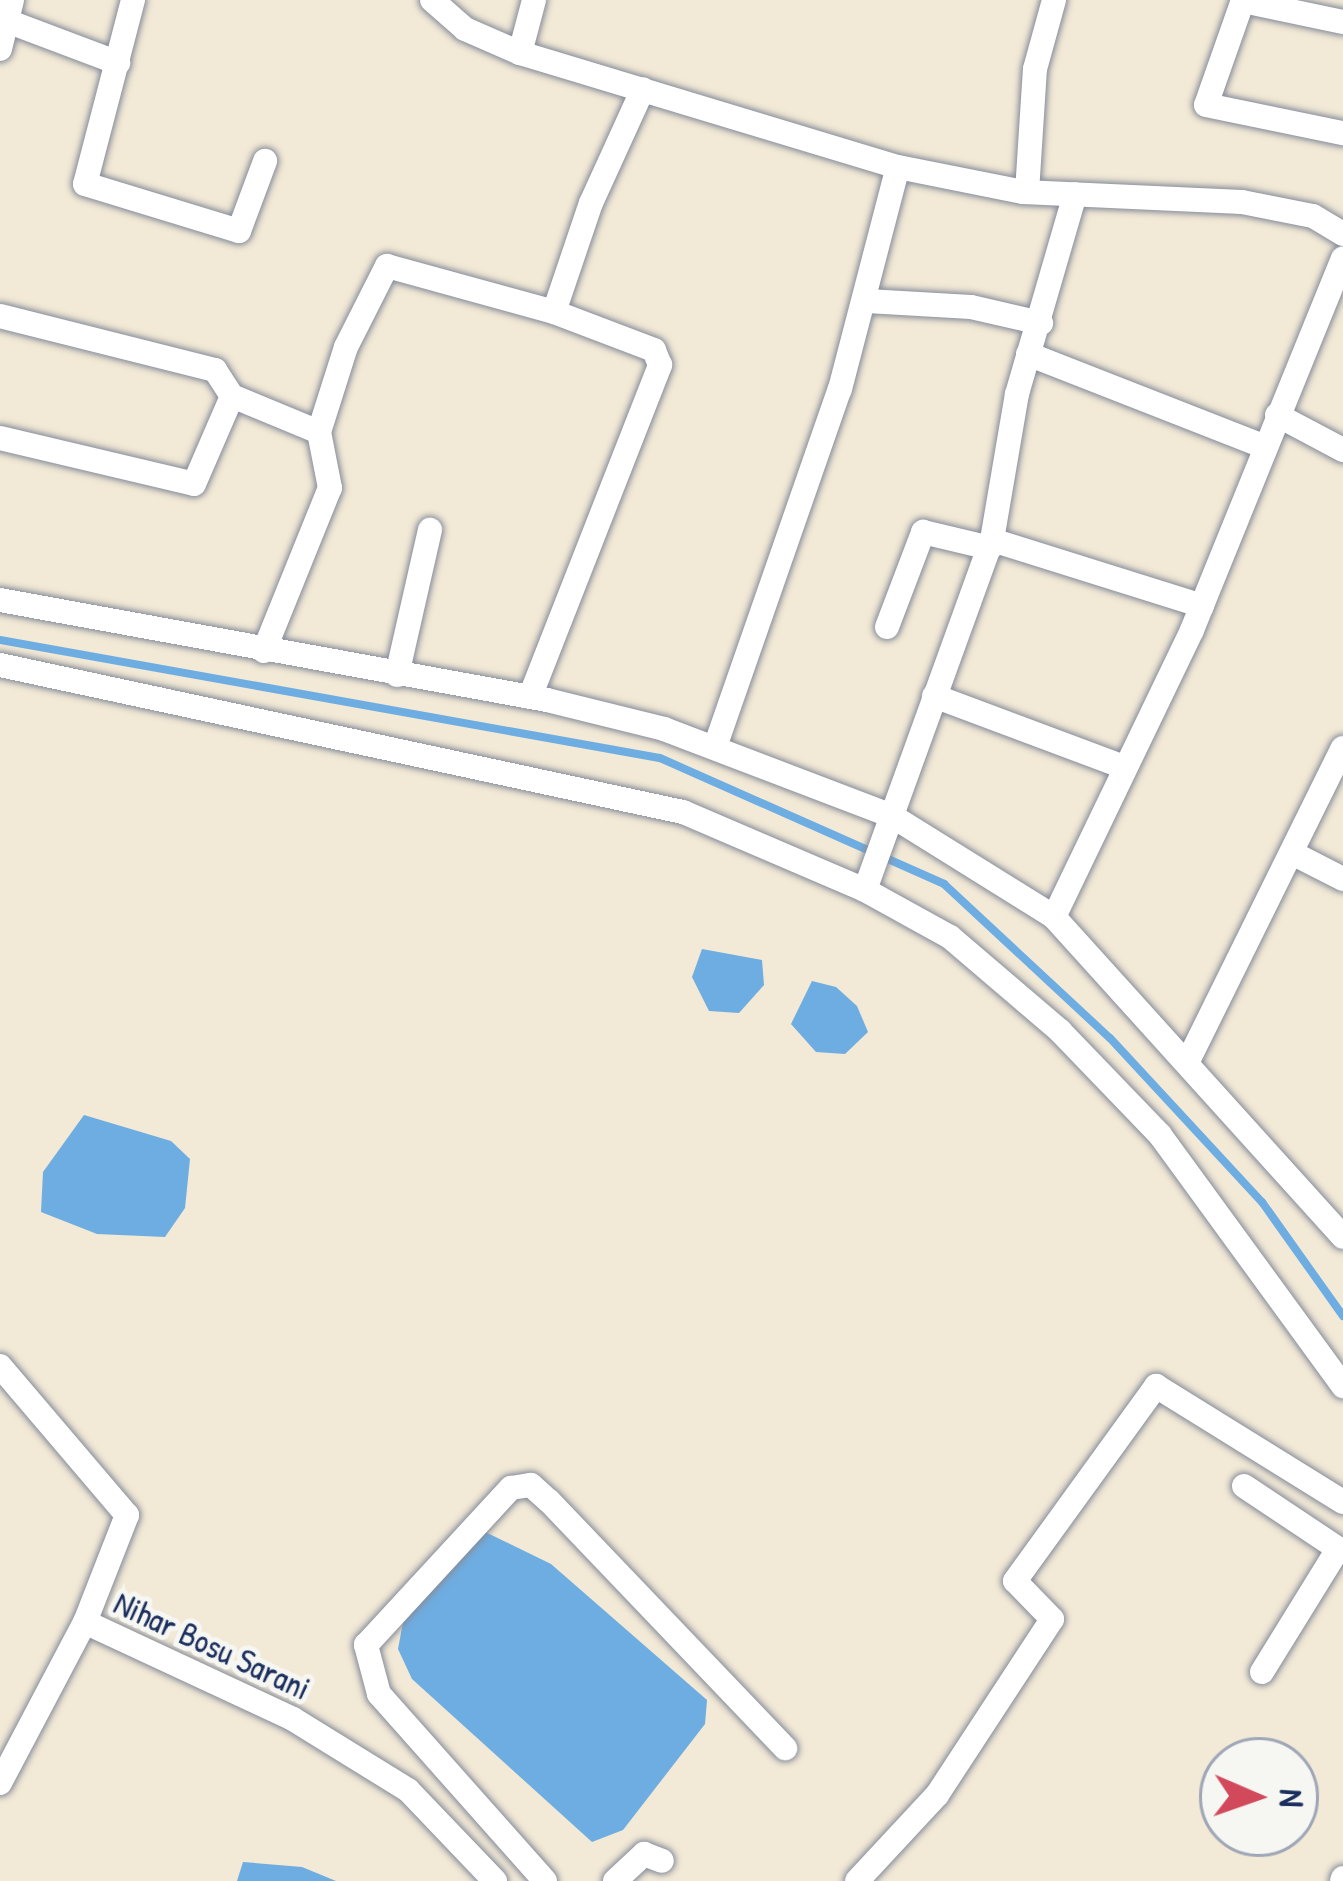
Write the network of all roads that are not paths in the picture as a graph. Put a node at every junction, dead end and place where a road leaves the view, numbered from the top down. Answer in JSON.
{"nodes":[{"id":1,"x":133,"y":0,"type":"edge"},
{"id":2,"x":432,"y":0,"type":"edge"},
{"id":3,"x":534,"y":0,"type":"edge"},
{"id":4,"x":1054,"y":0,"type":"edge"},
{"id":5,"x":1243,"y":0,"type":"edge"},
{"id":6,"x":9,"y":11,"type":"edge"},
{"id":7,"x":1343,"y":22,"type":"edge"},
{"id":8,"x":0,"y":49,"type":"edge"},
{"id":9,"x":520,"y":53,"type":"junction"},
{"id":10,"x":118,"y":63,"type":"junction"},
{"id":11,"x":643,"y":89,"type":"junction"},
{"id":12,"x":1343,"y":133,"type":"edge"},
{"id":13,"x":265,"y":160,"type":"dead end"},
{"id":14,"x":898,"y":167,"type":"junction"},
{"id":15,"x":1027,"y":192,"type":"junction"},
{"id":16,"x":1075,"y":194,"type":"junction"},
{"id":17,"x":1343,"y":234,"type":"edge"},
{"id":18,"x":1343,"y":259,"type":"edge"},
{"id":19,"x":867,"y":302,"type":"junction"},
{"id":20,"x":554,"y":313,"type":"junction"},
{"id":21,"x":0,"y":316,"type":"edge"},
{"id":22,"x":1041,"y":322,"type":"junction"},
{"id":23,"x":1028,"y":354,"type":"junction"},
{"id":24,"x":232,"y":396,"type":"junction"},
{"id":25,"x":1277,"y":416,"type":"junction"},
{"id":26,"x":319,"y":432,"type":"junction"},
{"id":27,"x":0,"y":438,"type":"edge"},
{"id":28,"x":1265,"y":447,"type":"junction"},
{"id":29,"x":1343,"y":450,"type":"edge"},
{"id":30,"x":430,"y":530,"type":"dead end"},
{"id":31,"x":991,"y":544,"type":"junction"},
{"id":32,"x":0,"y":600,"type":"edge"},
{"id":33,"x":1202,"y":606,"type":"junction"},
{"id":34,"x":887,"y":627,"type":"dead end"},
{"id":35,"x":264,"y":651,"type":"junction"},
{"id":36,"x":0,"y":665,"type":"edge"},
{"id":37,"x":397,"y":675,"type":"junction"},
{"id":38,"x":934,"y":696,"type":"junction"},
{"id":39,"x":530,"y":697,"type":"junction"},
{"id":40,"x":715,"y":747,"type":"junction"},
{"id":41,"x":1343,"y":748,"type":"edge"},
{"id":42,"x":1121,"y":766,"type":"junction"},
{"id":43,"x":889,"y":825,"type":"junction"},
{"id":44,"x":1292,"y":853,"type":"junction"},
{"id":45,"x":1343,"y":879,"type":"edge"},
{"id":46,"x":865,"y":890,"type":"junction"},
{"id":47,"x":1054,"y":917,"type":"junction"},
{"id":48,"x":1188,"y":1061,"type":"junction"},
{"id":49,"x":1343,"y":1237,"type":"edge"},
{"id":50,"x":0,"y":1366,"type":"edge"},
{"id":51,"x":1343,"y":1386,"type":"edge"},
{"id":52,"x":1244,"y":1486,"type":"dead end"},
{"id":53,"x":1343,"y":1502,"type":"edge"},
{"id":54,"x":1340,"y":1550,"type":"edge"},
{"id":55,"x":85,"y":1622,"type":"junction"},
{"id":56,"x":1262,"y":1672,"type":"dead end"},
{"id":57,"x":785,"y":1748,"type":"dead end"},
{"id":58,"x":0,"y":1784,"type":"edge"},
{"id":59,"x":662,"y":1861,"type":"dead end"},
{"id":60,"x":495,"y":1881,"type":"edge"},
{"id":61,"x":545,"y":1881,"type":"edge"},
{"id":62,"x":615,"y":1881,"type":"edge"},
{"id":63,"x":857,"y":1881,"type":"edge"}],
"edges":[{"from":1,"to":10,"type":"street"},
{"from":2,"to":9,"type":"street"},
{"from":3,"to":9,"type":"street"},
{"from":4,"to":15,"type":"street"},
{"from":5,"to":7,"type":"street"},
{"from":5,"to":12,"type":"street"},
{"from":6,"to":8,"type":"street"},
{"from":6,"to":10,"type":"street"},
{"from":9,"to":11,"type":"street"},
{"from":10,"to":13,"type":"street"},
{"from":11,"to":14,"type":"street"},
{"from":11,"to":20,"type":"street"},
{"from":14,"to":15,"type":"street"},
{"from":14,"to":19,"type":"street"},
{"from":15,"to":16,"type":"street"},
{"from":16,"to":17,"type":"street"},
{"from":16,"to":22,"type":"street"},
{"from":18,"to":25,"type":"street"},
{"from":19,"to":22,"type":"street"},
{"from":19,"to":40,"type":"street"},
{"from":20,"to":26,"type":"street"},
{"from":20,"to":39,"type":"street"},
{"from":21,"to":24,"type":"street"},
{"from":22,"to":23,"type":"street"},
{"from":23,"to":28,"type":"street"},
{"from":23,"to":31,"type":"street"},
{"from":24,"to":26,"type":"street"},
{"from":24,"to":27,"type":"street"},
{"from":25,"to":28,"type":"street"},
{"from":25,"to":29,"type":"street"},
{"from":26,"to":35,"type":"street"},
{"from":28,"to":33,"type":"street"},
{"from":30,"to":37,"type":"street"},
{"from":31,"to":33,"type":"street"},
{"from":31,"to":34,"type":"street"},
{"from":31,"to":38,"type":"street"},
{"from":32,"to":35,"type":"street"},
{"from":33,"to":42,"type":"street"},
{"from":35,"to":37,"type":"street"},
{"from":36,"to":46,"type":"street"},
{"from":37,"to":39,"type":"street"},
{"from":38,"to":42,"type":"street"},
{"from":38,"to":43,"type":"street"},
{"from":39,"to":40,"type":"street"},
{"from":40,"to":43,"type":"street"},
{"from":41,"to":44,"type":"street"},
{"from":42,"to":47,"type":"street"},
{"from":43,"to":46,"type":"street"},
{"from":43,"to":47,"type":"street"},
{"from":44,"to":45,"type":"street"},
{"from":44,"to":48,"type":"street"},
{"from":46,"to":51,"type":"street"},
{"from":47,"to":48,"type":"street"},
{"from":48,"to":49,"type":"street"},
{"from":50,"to":55,"type":"street","name":"Nihar Bosu Sarani"},
{"from":52,"to":54,"type":"street"},
{"from":53,"to":63,"type":"street"},
{"from":54,"to":56,"type":"street"},
{"from":55,"to":58,"type":"street"},
{"from":55,"to":60,"type":"street","name":"Nihar Bosu Sarani"},
{"from":57,"to":61,"type":"street"},
{"from":59,"to":62,"type":"street"}]}
